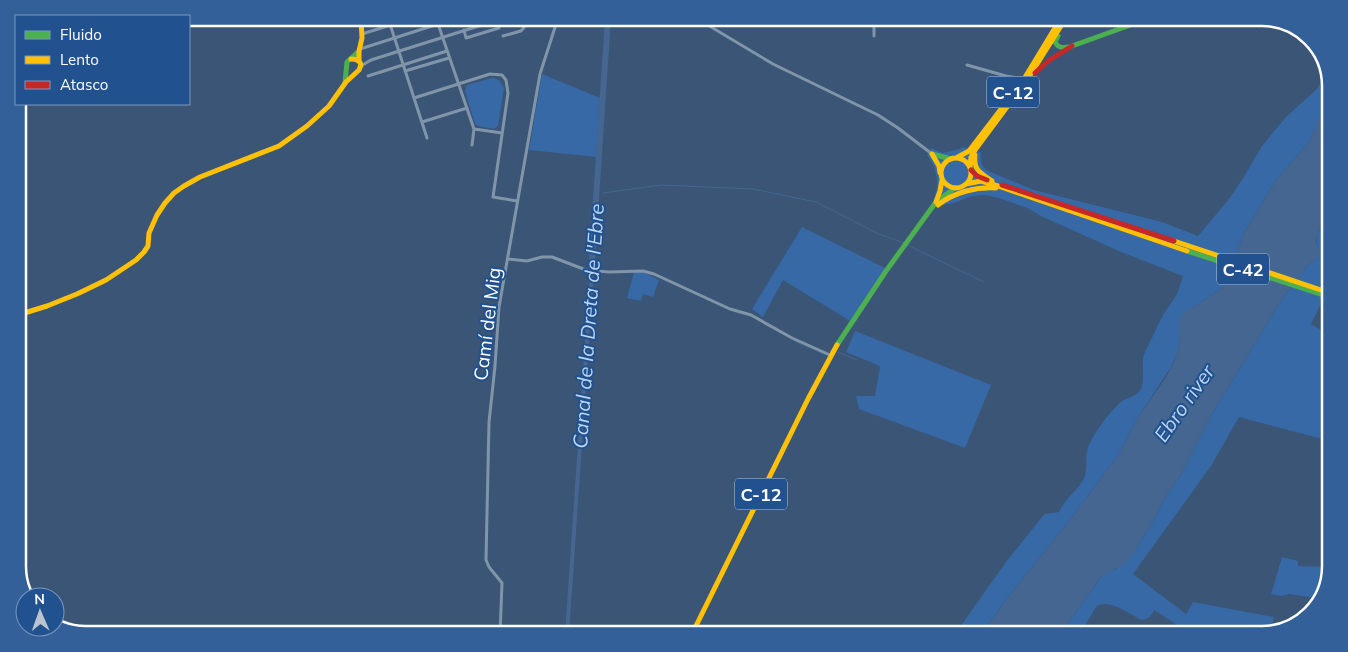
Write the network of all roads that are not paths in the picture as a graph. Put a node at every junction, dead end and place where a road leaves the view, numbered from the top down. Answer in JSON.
{"nodes":[{"id":1,"x":362,"y":26,"type":"edge"},
{"id":2,"x":387,"y":26,"type":"edge"},
{"id":3,"x":390,"y":26,"type":"edge"},
{"id":4,"x":432,"y":26,"type":"edge"},
{"id":5,"x":439,"y":26,"type":"edge"},
{"id":6,"x":476,"y":26,"type":"edge"},
{"id":7,"x":498,"y":26,"type":"edge"},
{"id":8,"x":525,"y":26,"type":"edge"},
{"id":9,"x":555,"y":26,"type":"edge"},
{"id":10,"x":712,"y":26,"type":"edge"},
{"id":11,"x":874,"y":26,"type":"edge"},
{"id":12,"x":1059,"y":26,"type":"edge"},
{"id":13,"x":1061,"y":26,"type":"edge"},
{"id":14,"x":1127,"y":26,"type":"edge"},
{"id":15,"x":464,"y":30,"type":"junction"},
{"id":16,"x":362,"y":34,"type":"junction"},
{"id":17,"x":503,"y":36,"type":"dead end"},
{"id":18,"x":874,"y":36,"type":"dead end"},
{"id":19,"x":442,"y":37,"type":"junction"},
{"id":20,"x":394,"y":38,"type":"junction"},
{"id":21,"x":1072,"y":46,"type":"junction"},
{"id":22,"x":359,"y":50,"type":"junction"},
{"id":23,"x":399,"y":51,"type":"junction"},
{"id":24,"x":447,"y":51,"type":"junction"},
{"id":25,"x":450,"y":58,"type":"junction"},
{"id":26,"x":351,"y":59,"type":"junction"},
{"id":27,"x":360,"y":63,"type":"junction"},
{"id":28,"x":968,"y":64,"type":"dead end"},
{"id":29,"x":404,"y":66,"type":"junction"},
{"id":30,"x":347,"y":68,"type":"junction"},
{"id":31,"x":356,"y":72,"type":"junction"},
{"id":32,"x":405,"y":72,"type":"junction"},
{"id":33,"x":368,"y":76,"type":"dead end"},
{"id":34,"x":1025,"y":79,"type":"junction"},
{"id":35,"x":345,"y":82,"type":"junction"},
{"id":36,"x":458,"y":84,"type":"junction"},
{"id":37,"x":414,"y":98,"type":"junction"},
{"id":38,"x":467,"y":108,"type":"junction"},
{"id":39,"x":422,"y":122,"type":"junction"},
{"id":40,"x":474,"y":129,"type":"junction"},
{"id":41,"x":502,"y":132,"type":"junction"},
{"id":42,"x":427,"y":138,"type":"dead end"},
{"id":43,"x":982,"y":141,"type":"junction"},
{"id":44,"x":472,"y":145,"type":"dead end"},
{"id":45,"x":932,"y":154,"type":"junction"},
{"id":46,"x":954,"y":158,"type":"junction"},
{"id":47,"x":970,"y":168,"type":"junction"},
{"id":48,"x":940,"y":173,"type":"junction"},
{"id":49,"x":942,"y":180,"type":"junction"},
{"id":50,"x":992,"y":181,"type":"junction"},
{"id":51,"x":966,"y":184,"type":"junction"},
{"id":52,"x":955,"y":188,"type":"junction"},
{"id":53,"x":1016,"y":193,"type":"junction"},
{"id":54,"x":517,"y":201,"type":"junction"},
{"id":55,"x":936,"y":202,"type":"junction"},
{"id":56,"x":919,"y":225,"type":"junction"},
{"id":57,"x":1157,"y":239,"type":"junction"},
{"id":58,"x":508,"y":259,"type":"junction"},
{"id":59,"x":1322,"y":291,"type":"edge"},
{"id":60,"x":1322,"y":294,"type":"edge"},
{"id":61,"x":26,"y":313,"type":"edge"},
{"id":62,"x":831,"y":356,"type":"junction"},
{"id":63,"x":500,"y":626,"type":"edge"},
{"id":64,"x":696,"y":626,"type":"edge"}],
"edges":[{"from":1,"to":16,"type":"main road"},
{"from":2,"to":16,"type":"street"},
{"from":3,"to":20,"type":"street"},
{"from":4,"to":20,"type":"street"},
{"from":5,"to":19,"type":"street"},
{"from":6,"to":15,"type":"street"},
{"from":7,"to":15,"type":"street"},
{"from":8,"to":17,"type":"street"},
{"from":9,"to":54,"type":"street","name":"Camí del Mig"},
{"from":10,"to":45,"type":"street"},
{"from":11,"to":18,"type":"street"},
{"from":12,"to":34,"type":"main road","number":"C-12"},
{"from":13,"to":21,"type":"main road"},
{"from":14,"to":21,"type":"main road"},
{"from":15,"to":19,"type":"street"},
{"from":16,"to":22,"type":"main road"},
{"from":19,"to":23,"type":"street"},
{"from":19,"to":24,"type":"street"},
{"from":20,"to":22,"type":"street"},
{"from":20,"to":23,"type":"street"},
{"from":21,"to":34,"type":"main road"},
{"from":22,"to":26,"type":"main road"},
{"from":22,"to":27,"type":"main road"},
{"from":23,"to":27,"type":"street"},
{"from":23,"to":29,"type":"street"},
{"from":24,"to":25,"type":"street"},
{"from":24,"to":29,"type":"street"},
{"from":25,"to":32,"type":"street"},
{"from":25,"to":36,"type":"street"},
{"from":26,"to":27,"type":"main road"},
{"from":26,"to":30,"type":"main road"},
{"from":27,"to":31,"type":"main road"},
{"from":28,"to":34,"type":"street"},
{"from":29,"to":32,"type":"street"},
{"from":29,"to":33,"type":"street"},
{"from":30,"to":31,"type":"main road"},
{"from":30,"to":35,"type":"main road"},
{"from":31,"to":35,"type":"main road"},
{"from":32,"to":37,"type":"street"},
{"from":34,"to":43,"type":"main road","number":"C-12"},
{"from":34,"to":46,"type":"main road","number":"C-12"},
{"from":35,"to":61,"type":"main road"},
{"from":36,"to":37,"type":"street"},
{"from":36,"to":38,"type":"street"},
{"from":36,"to":41,"type":"street"},
{"from":37,"to":39,"type":"street"},
{"from":38,"to":39,"type":"street"},
{"from":38,"to":40,"type":"street"},
{"from":39,"to":42,"type":"street"},
{"from":40,"to":41,"type":"street"},
{"from":40,"to":44,"type":"street"},
{"from":41,"to":54,"type":"street"},
{"from":43,"to":47,"type":"main road","number":"C-12"},
{"from":43,"to":50,"type":"main road"},
{"from":45,"to":46,"type":"main road"},
{"from":45,"to":48,"type":"main road"},
{"from":46,"to":47,"type":"main road"},
{"from":46,"to":48,"type":"main road","number":"C-12"},
{"from":47,"to":50,"type":"main road","number":"C-42"},
{"from":47,"to":51,"type":"main road","number":"C-12"},
{"from":48,"to":49,"type":"main road"},
{"from":49,"to":52,"type":"main road"},
{"from":49,"to":55,"type":"main road","number":"C-12"},
{"from":50,"to":57,"type":"main road","number":"C-42"},
{"from":51,"to":52,"type":"main road","number":"C-12"},
{"from":51,"to":53,"type":"main road","number":"C-42"},
{"from":52,"to":55,"type":"main road","number":"C-12"},
{"from":53,"to":56,"type":"main road"},
{"from":53,"to":57,"type":"main road","number":"C-42"},
{"from":54,"to":58,"type":"street","name":"Camí del Mig"},
{"from":55,"to":56,"type":"main road","number":"C-12"},
{"from":56,"to":62,"type":"main road","number":"C-12"},
{"from":57,"to":59,"type":"main road","number":"C-42"},
{"from":57,"to":60,"type":"main road","number":"C-42"},
{"from":58,"to":62,"type":"street"},
{"from":58,"to":63,"type":"street","name":"Camí del Mig"},
{"from":62,"to":64,"type":"main road","number":"C-12"}]}
